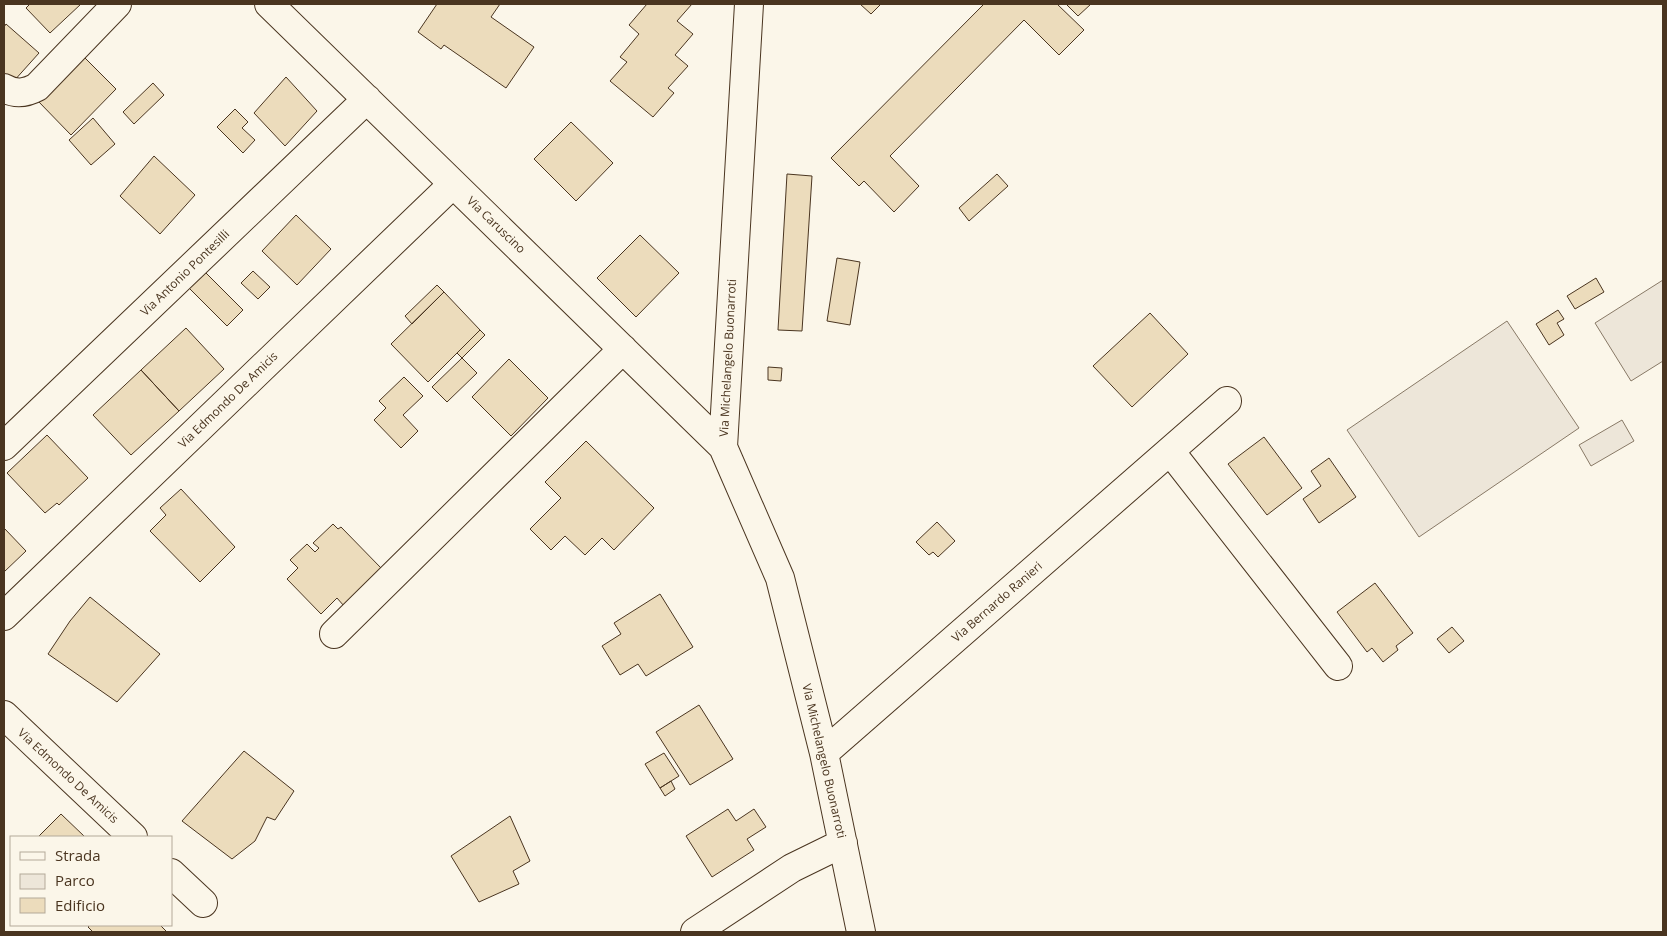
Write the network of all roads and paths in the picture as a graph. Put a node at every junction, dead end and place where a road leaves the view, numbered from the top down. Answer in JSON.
{"nodes":[{"id":1,"x":117,"y":4,"type":"edge"},
{"id":2,"x":269,"y":4,"type":"edge"},
{"id":3,"x":749,"y":4,"type":"edge"},
{"id":4,"x":4,"y":88,"type":"edge"},
{"id":5,"x":366,"y":99,"type":"junction"},
{"id":6,"x":453,"y":184,"type":"junction"},
{"id":7,"x":623,"y":349,"type":"junction"},
{"id":8,"x":1227,"y":401,"type":"dead end"},
{"id":9,"x":4,"y":446,"type":"edge"},
{"id":10,"x":723,"y":446,"type":"junction"},
{"id":11,"x":1170,"y":451,"type":"junction"},
{"id":12,"x":4,"y":616,"type":"edge"},
{"id":13,"x":334,"y":634,"type":"dead end"},
{"id":14,"x":1338,"y":666,"type":"dead end"},
{"id":15,"x":4,"y":715,"type":"edge"},
{"id":16,"x":824,"y":754,"type":"junction"},
{"id":17,"x":132,"y":836,"type":"edge"},
{"id":18,"x":843,"y":843,"type":"junction"},
{"id":19,"x":172,"y":874,"type":"edge"},
{"id":20,"x":203,"y":903,"type":"dead end"},
{"id":21,"x":695,"y":932,"type":"edge"},
{"id":22,"x":861,"y":932,"type":"edge"}],
"edges":[{"from":1,"to":4,"type":"street"},
{"from":2,"to":5,"type":"street","name":"Via Caruscino"},
{"from":3,"to":10,"type":"street","name":"Via Michelangelo Buonarroti"},
{"from":5,"to":6,"type":"street","name":"Via Caruscino"},
{"from":5,"to":9,"type":"street","name":"Via Antonio Pontesilli"},
{"from":6,"to":7,"type":"street","name":"Via Caruscino"},
{"from":6,"to":12,"type":"street","name":"Via Edmondo De Amicis"},
{"from":7,"to":10,"type":"street","name":"Via Caruscino"},
{"from":7,"to":13,"type":"street"},
{"from":8,"to":11,"type":"street","name":"Via Bernardo Ranieri"},
{"from":10,"to":16,"type":"street","name":"Via Michelangelo Buonarroti"},
{"from":11,"to":14,"type":"street"},
{"from":11,"to":16,"type":"street","name":"Via Bernardo Ranieri"},
{"from":15,"to":17,"type":"street","name":"Via Edmondo De Amicis"},
{"from":16,"to":18,"type":"street","name":"Via Michelangelo Buonarroti"},
{"from":18,"to":21,"type":"street"},
{"from":18,"to":22,"type":"street","name":"Via Michelangelo Buonarroti"},
{"from":19,"to":20,"type":"street"}]}
